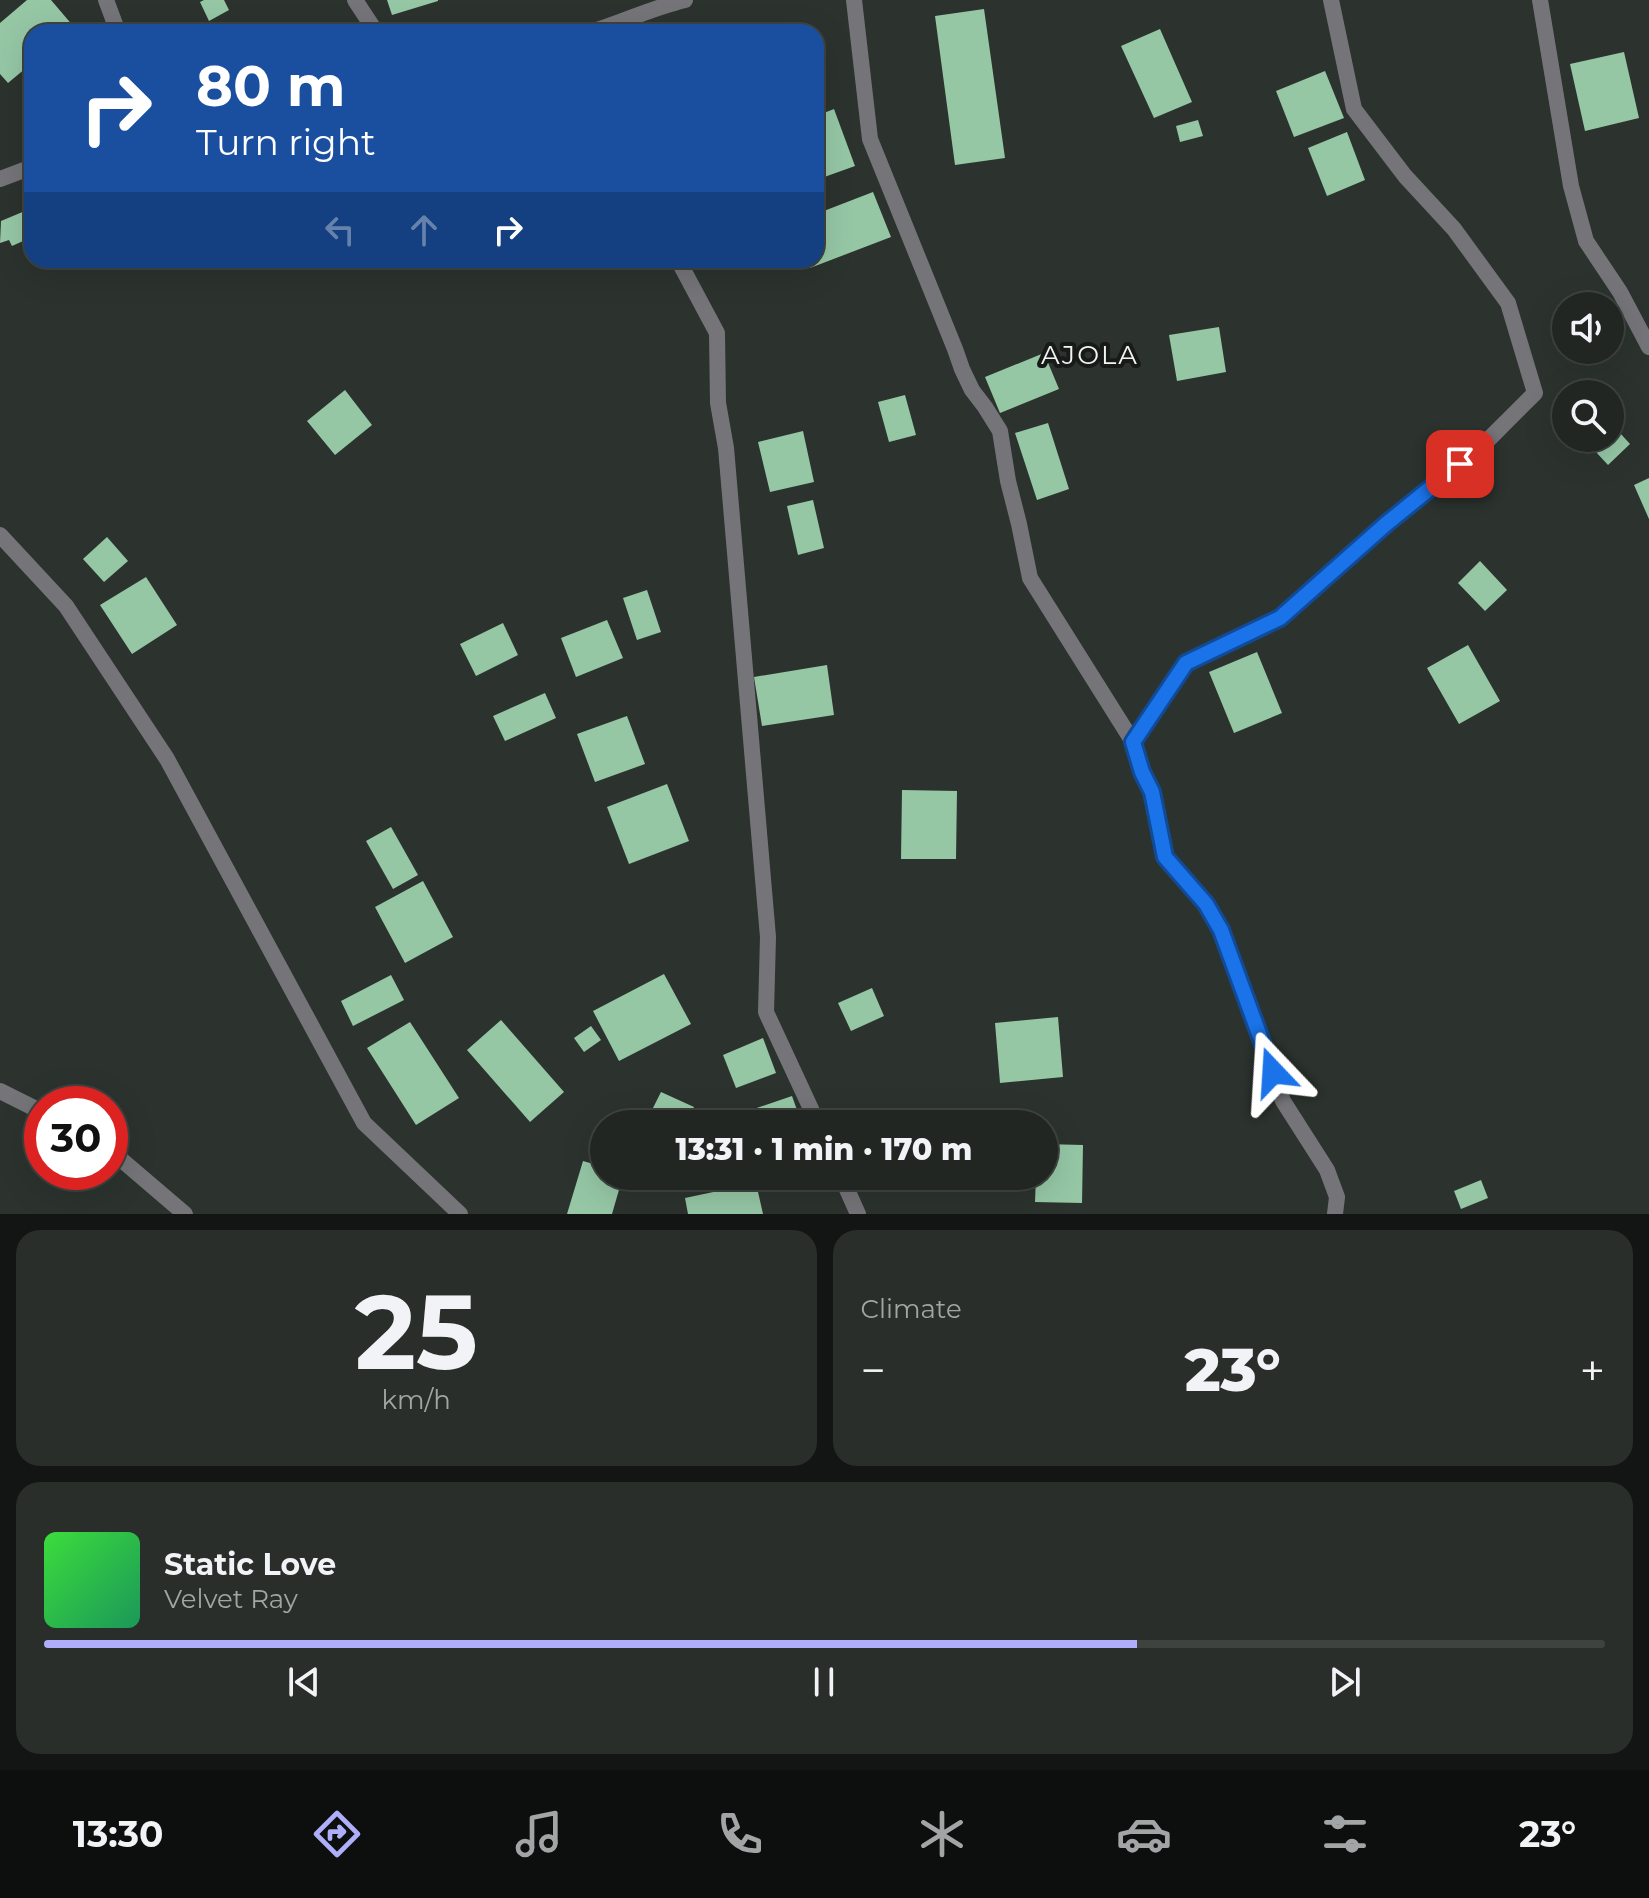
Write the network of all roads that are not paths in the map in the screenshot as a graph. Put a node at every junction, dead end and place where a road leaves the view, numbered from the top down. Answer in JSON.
{"nodes":[{"id":1,"x":106,"y":0,"type":"edge"},
{"id":2,"x":355,"y":0,"type":"edge"},
{"id":3,"x":685,"y":0,"type":"edge"},
{"id":4,"x":854,"y":0,"type":"edge"},
{"id":5,"x":1331,"y":0,"type":"edge"},
{"id":6,"x":1540,"y":0,"type":"edge"},
{"id":7,"x":661,"y":3,"type":"edge"},
{"id":8,"x":115,"y":24,"type":"edge"},
{"id":9,"x":371,"y":24,"type":"edge"},
{"id":10,"x":616,"y":24,"type":"edge"},
{"id":11,"x":24,"y":170,"type":"edge"},
{"id":12,"x":0,"y":179,"type":"edge"},
{"id":13,"x":682,"y":268,"type":"edge"},
{"id":14,"x":1649,"y":347,"type":"edge"},
{"id":15,"x":0,"y":535,"type":"edge"},
{"id":16,"x":1133,"y":742,"type":"junction"},
{"id":17,"x":0,"y":1091,"type":"edge"},
{"id":18,"x":24,"y":1103,"type":"edge"},
{"id":19,"x":812,"y":1110,"type":"edge"},
{"id":20,"x":128,"y":1165,"type":"edge"},
{"id":21,"x":847,"y":1190,"type":"edge"},
{"id":22,"x":185,"y":1214,"type":"edge"},
{"id":23,"x":460,"y":1214,"type":"edge"},
{"id":24,"x":858,"y":1214,"type":"edge"},
{"id":25,"x":1335,"y":1214,"type":"edge"}],
"edges":[{"from":1,"to":8,"type":"street"},
{"from":2,"to":9,"type":"street"},
{"from":3,"to":7,"type":"street"},
{"from":4,"to":16,"type":"street"},
{"from":5,"to":16,"type":"street"},
{"from":6,"to":14,"type":"street"},
{"from":7,"to":10,"type":"street"},
{"from":11,"to":12,"type":"street"},
{"from":13,"to":19,"type":"street"},
{"from":15,"to":23,"type":"street"},
{"from":16,"to":25,"type":"street"},
{"from":17,"to":18,"type":"street"},
{"from":20,"to":22,"type":"street"},
{"from":21,"to":24,"type":"street"}]}
